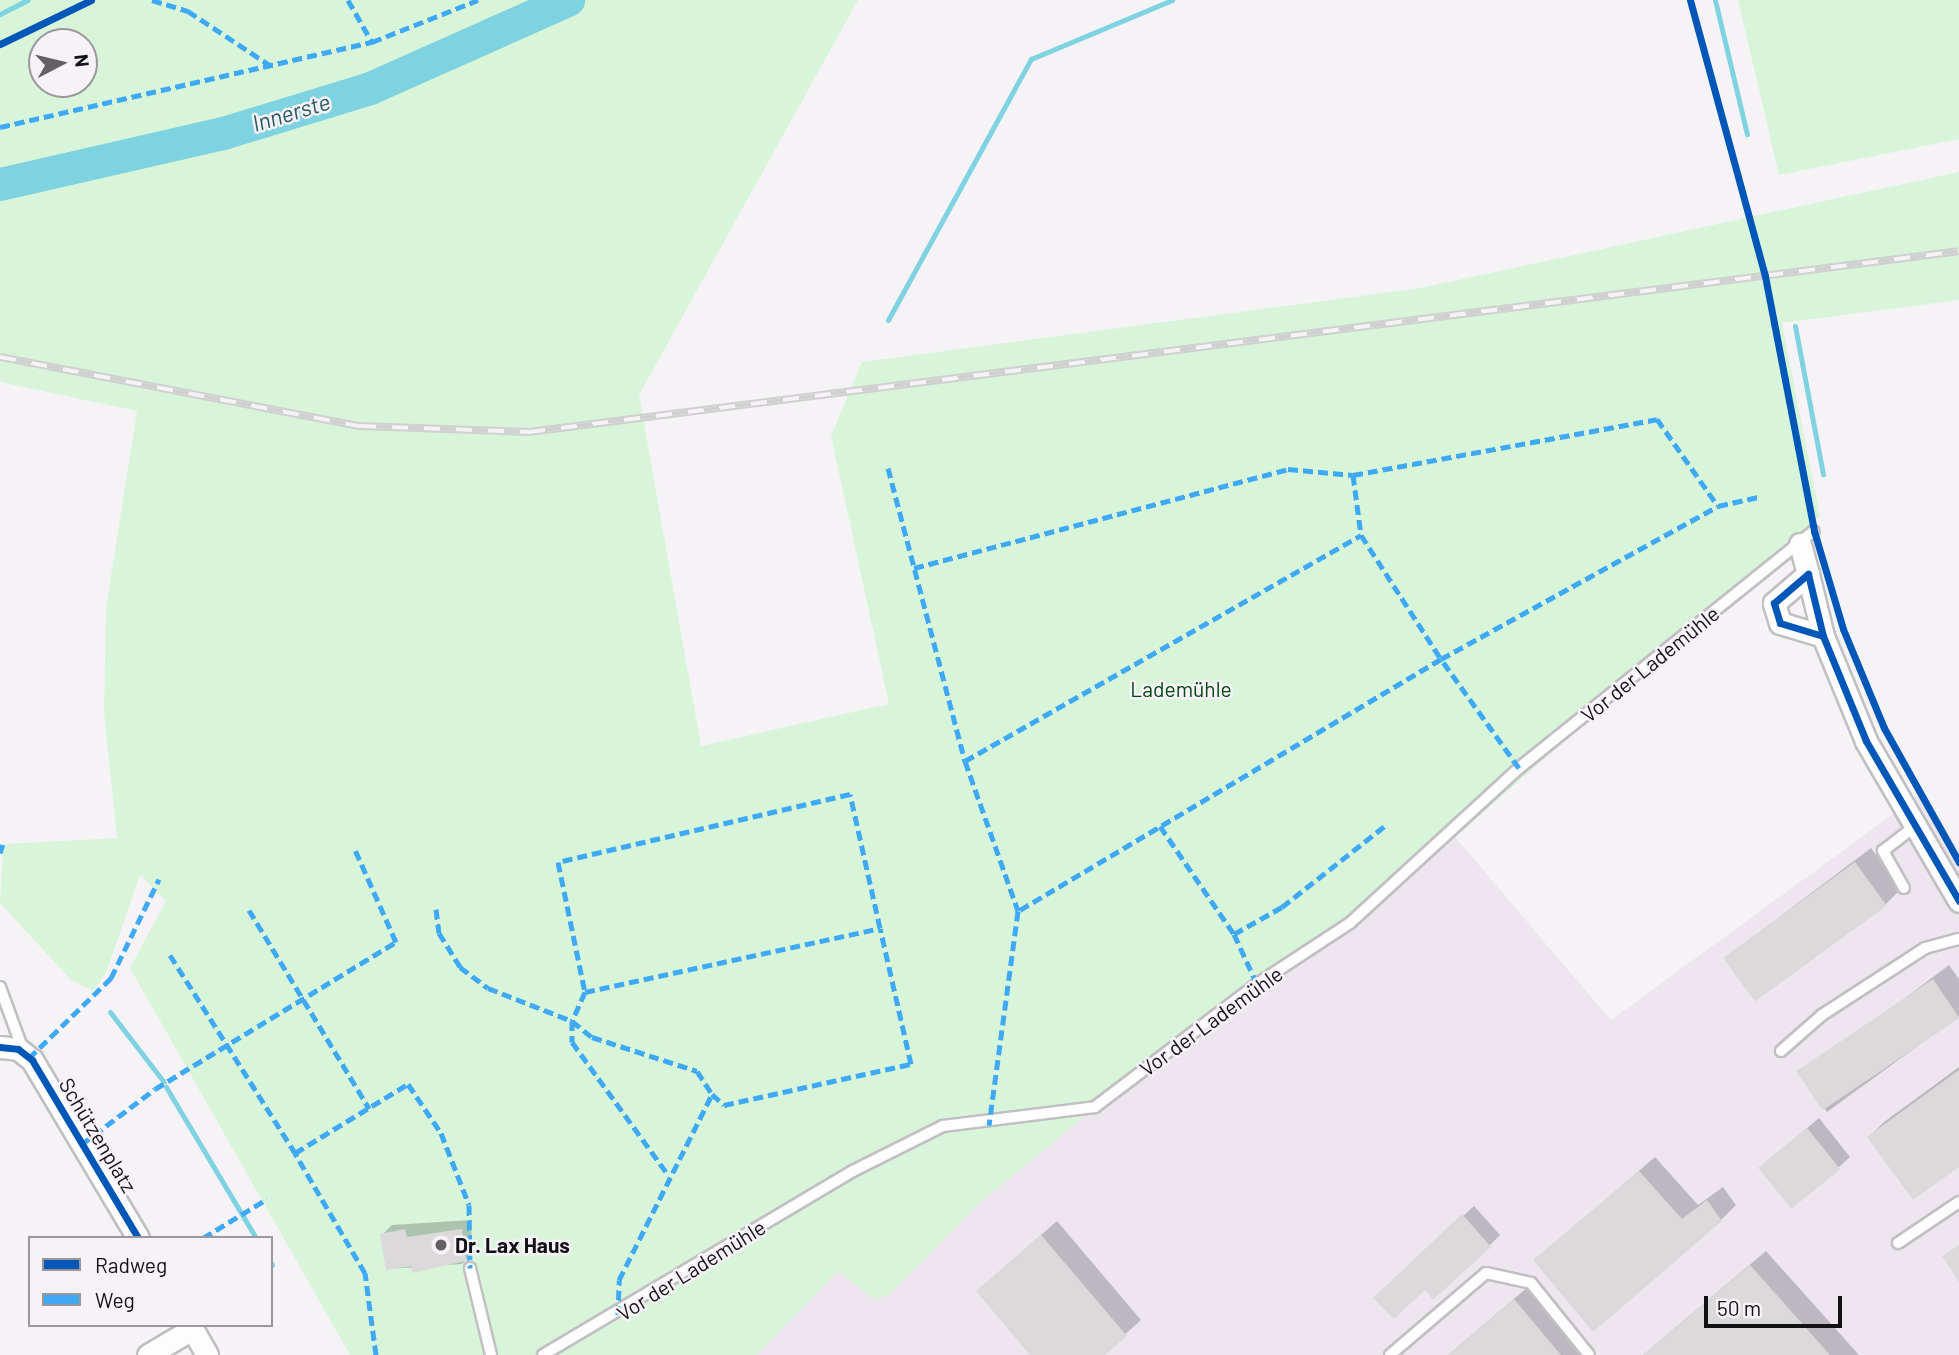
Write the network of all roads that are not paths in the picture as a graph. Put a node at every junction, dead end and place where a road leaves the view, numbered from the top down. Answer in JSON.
{"nodes":[{"id":1,"x":1807,"y":538,"type":"joint"},
{"id":2,"x":1808,"y":574,"type":"junction"},
{"id":3,"x":1823,"y":636,"type":"junction"},
{"id":4,"x":1912,"y":828,"type":"junction"},
{"id":5,"x":1904,"y":888,"type":"dead end"},
{"id":6,"x":1959,"y":901,"type":"edge"},
{"id":7,"x":1959,"y":939,"type":"edge"},
{"id":8,"x":0,"y":987,"type":"edge"},
{"id":9,"x":0,"y":1047,"type":"edge"},
{"id":10,"x":1781,"y":1051,"type":"dead end"},
{"id":11,"x":24,"y":1053,"type":"junction"},
{"id":12,"x":1959,"y":1202,"type":"edge"},
{"id":13,"x":137,"y":1236,"type":"edge"},
{"id":14,"x":1898,"y":1243,"type":"dead end"},
{"id":15,"x":470,"y":1268,"type":"dead end"},
{"id":16,"x":191,"y":1327,"type":"edge"},
{"id":17,"x":148,"y":1355,"type":"edge"},
{"id":18,"x":207,"y":1355,"type":"edge"},
{"id":19,"x":492,"y":1355,"type":"edge"},
{"id":20,"x":543,"y":1355,"type":"edge"},
{"id":21,"x":1390,"y":1355,"type":"edge"},
{"id":22,"x":1589,"y":1355,"type":"edge"}],
"edges":[{"from":1,"to":2,"type":"street","name":"Vor der Lademühle"},
{"from":1,"to":20,"type":"lane","name":"Vor der Lademühle"},
{"from":2,"to":3,"type":"street","name":"Vor der Lademühle"},
{"from":2,"to":3,"type":"street"},
{"from":3,"to":4,"type":"street","name":"Vor der Lademühle"},
{"from":4,"to":5,"type":"lane"},
{"from":4,"to":6,"type":"street","name":"Vor der Lademühle"},
{"from":7,"to":10,"type":"lane"},
{"from":8,"to":11,"type":"lane"},
{"from":9,"to":11,"type":"street"},
{"from":11,"to":13,"type":"street","name":"Schützenplatz"},
{"from":12,"to":14,"type":"lane"},
{"from":15,"to":19,"type":"lane"},
{"from":16,"to":17,"type":"street"},
{"from":16,"to":18,"type":"street"},
{"from":21,"to":22,"type":"lane"}]}
